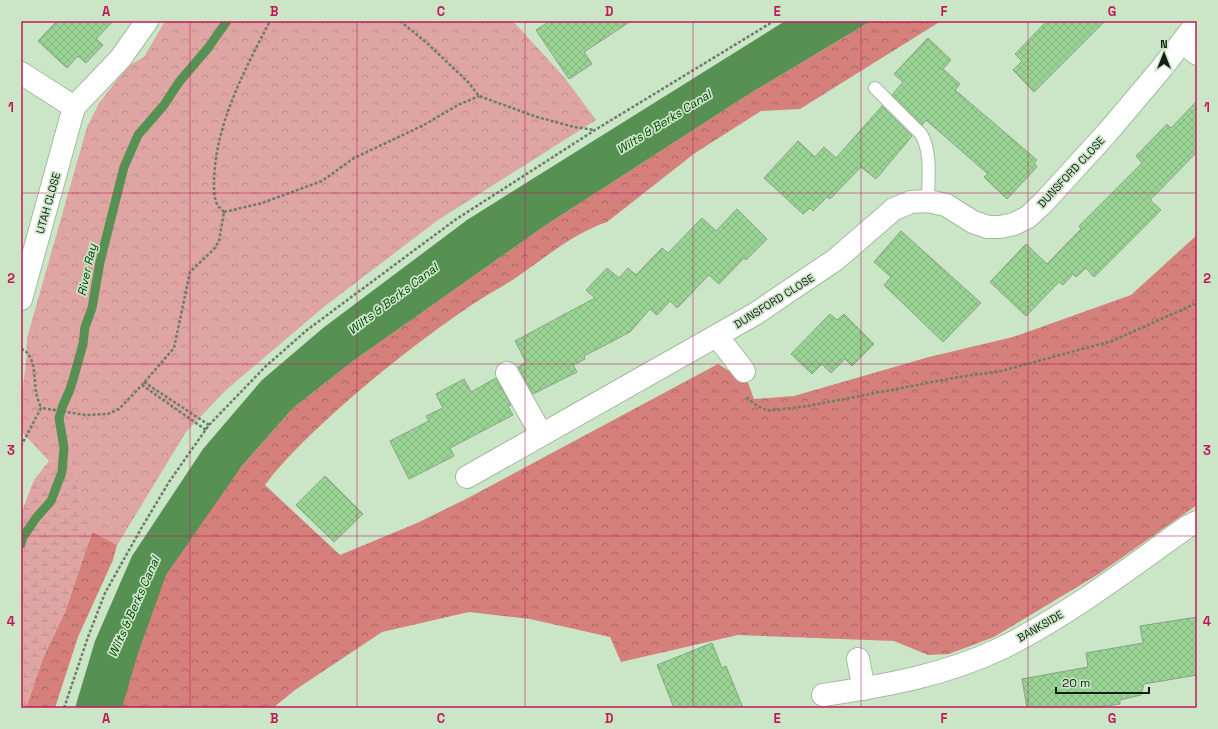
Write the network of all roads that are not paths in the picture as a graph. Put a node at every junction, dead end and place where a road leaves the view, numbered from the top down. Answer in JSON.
{"nodes":[{"id":1,"x":147,"y":21,"type":"edge"},
{"id":2,"x":1197,"y":23,"type":"edge"},
{"id":3,"x":1190,"y":48,"type":"edge"},
{"id":4,"x":21,"y":73,"type":"edge"},
{"id":5,"x":875,"y":88,"type":"dead end"},
{"id":6,"x":74,"y":107,"type":"junction"},
{"id":7,"x":928,"y":201,"type":"junction"},
{"id":8,"x":21,"y":299,"type":"edge"},
{"id":9,"x":717,"y":336,"type":"junction"},
{"id":10,"x":744,"y":371,"type":"road end"},
{"id":11,"x":507,"y":374,"type":"dead end"},
{"id":12,"x":541,"y":434,"type":"junction"},
{"id":13,"x":467,"y":477,"type":"dead end"},
{"id":14,"x":1197,"y":522,"type":"edge"},
{"id":15,"x":858,"y":659,"type":"dead end"},
{"id":16,"x":864,"y":689,"type":"junction"},
{"id":17,"x":824,"y":695,"type":"dead end"}],
"edges":[{"from":1,"to":6,"type":"street"},
{"from":2,"to":3,"type":"street","name":"DUNSFORD CLOSE"},
{"from":3,"to":7,"type":"street","name":"DUNSFORD CLOSE"},
{"from":4,"to":6,"type":"street"},
{"from":5,"to":7,"type":"lane"},
{"from":6,"to":8,"type":"street","name":"UTAH CLOSE"},
{"from":7,"to":9,"type":"street","name":"DUNSFORD CLOSE"},
{"from":9,"to":10,"type":"street"},
{"from":9,"to":12,"type":"street","name":"DUNSFORD CLOSE"},
{"from":11,"to":12,"type":"street"},
{"from":12,"to":13,"type":"street","name":"DUNSFORD CLOSE"},
{"from":14,"to":16,"type":"street","name":"BANKSIDE"},
{"from":15,"to":16,"type":"street"},
{"from":16,"to":17,"type":"street","name":"BANKSIDE"}]}
